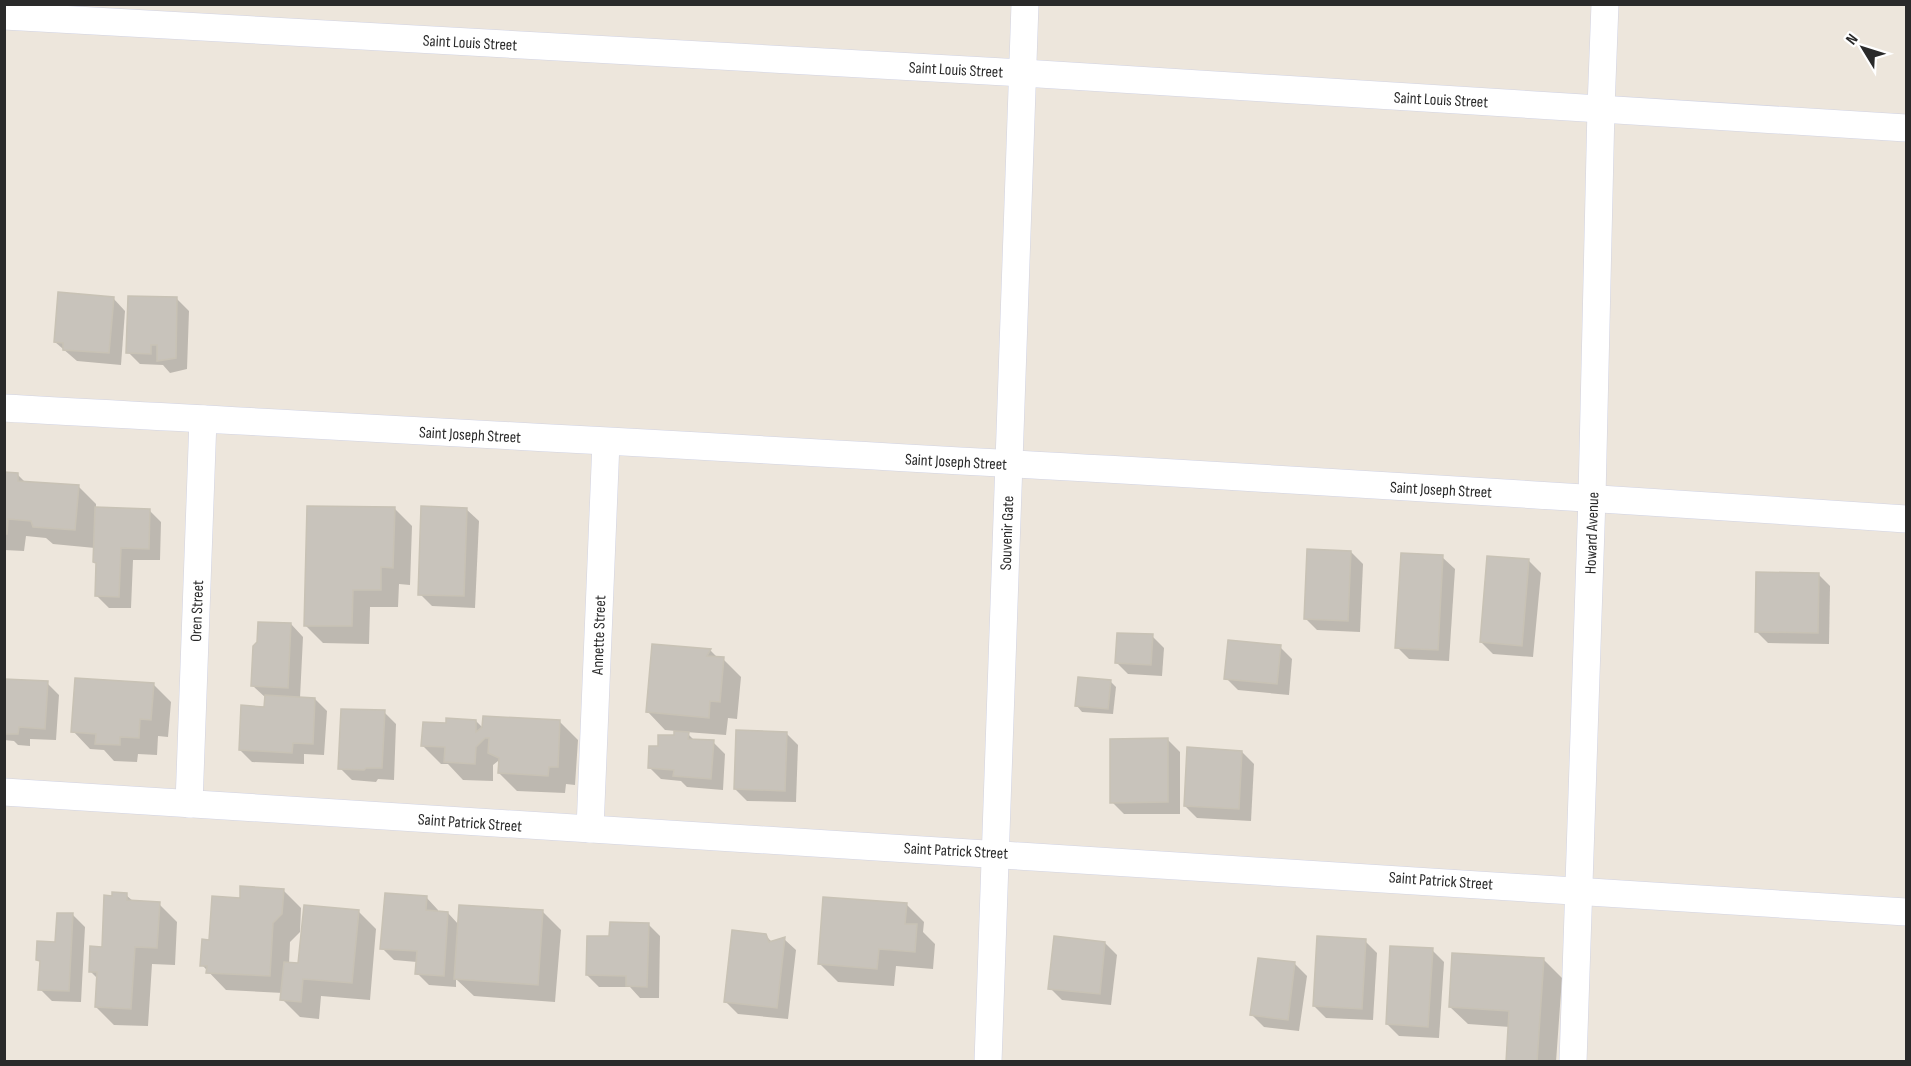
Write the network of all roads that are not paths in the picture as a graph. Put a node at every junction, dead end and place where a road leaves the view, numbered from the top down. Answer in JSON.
{"nodes":[{"id":1,"x":1025,"y":4,"type":"edge"},
{"id":2,"x":1605,"y":4,"type":"edge"},
{"id":3,"x":4,"y":16,"type":"edge"},
{"id":4,"x":1023,"y":73,"type":"junction"},
{"id":5,"x":1601,"y":108,"type":"junction"},
{"id":6,"x":1906,"y":128,"type":"edge"},
{"id":7,"x":4,"y":408,"type":"edge"},
{"id":8,"x":203,"y":419,"type":"junction"},
{"id":9,"x":606,"y":442,"type":"junction"},
{"id":10,"x":1008,"y":463,"type":"junction"},
{"id":11,"x":1593,"y":497,"type":"junction"},
{"id":12,"x":1906,"y":519,"type":"edge"},
{"id":13,"x":4,"y":792,"type":"edge"},
{"id":14,"x":189,"y":804,"type":"junction"},
{"id":15,"x":590,"y":829,"type":"junction"},
{"id":16,"x":994,"y":852,"type":"junction"},
{"id":17,"x":1580,"y":889,"type":"junction"},
{"id":18,"x":1906,"y":912,"type":"edge"},
{"id":19,"x":988,"y":1062,"type":"edge"},
{"id":20,"x":1573,"y":1062,"type":"edge"}],
"edges":[{"from":1,"to":4,"type":"street","name":"Souvenir Gate"},
{"from":2,"to":5,"type":"street","name":"Howard Avenue"},
{"from":3,"to":4,"type":"street","name":"Saint Louis Street"},
{"from":4,"to":5,"type":"street","name":"Saint Louis Street"},
{"from":4,"to":10,"type":"street","name":"Souvenir Gate"},
{"from":5,"to":6,"type":"street","name":"Saint Louis Street"},
{"from":5,"to":11,"type":"street","name":"Howard Avenue"},
{"from":7,"to":8,"type":"street","name":"Saint Joseph Street"},
{"from":8,"to":9,"type":"street","name":"Saint Joseph Street"},
{"from":8,"to":14,"type":"street","name":"Oren Street"},
{"from":9,"to":10,"type":"street","name":"Saint Joseph Street"},
{"from":9,"to":15,"type":"street","name":"Annette Street"},
{"from":10,"to":11,"type":"street","name":"Saint Joseph Street"},
{"from":10,"to":16,"type":"street","name":"Souvenir Gate"},
{"from":11,"to":12,"type":"street","name":"Saint Joseph Street"},
{"from":11,"to":17,"type":"street","name":"Howard Avenue"},
{"from":13,"to":14,"type":"street","name":"Saint Patrick Street"},
{"from":14,"to":15,"type":"street","name":"Saint Patrick Street"},
{"from":15,"to":16,"type":"street","name":"Saint Patrick Street"},
{"from":16,"to":17,"type":"street","name":"Saint Patrick Street"},
{"from":16,"to":19,"type":"street","name":"Souvenir Gate"},
{"from":17,"to":18,"type":"street","name":"Saint Patrick Street"},
{"from":17,"to":20,"type":"street","name":"Howard Avenue"}]}
